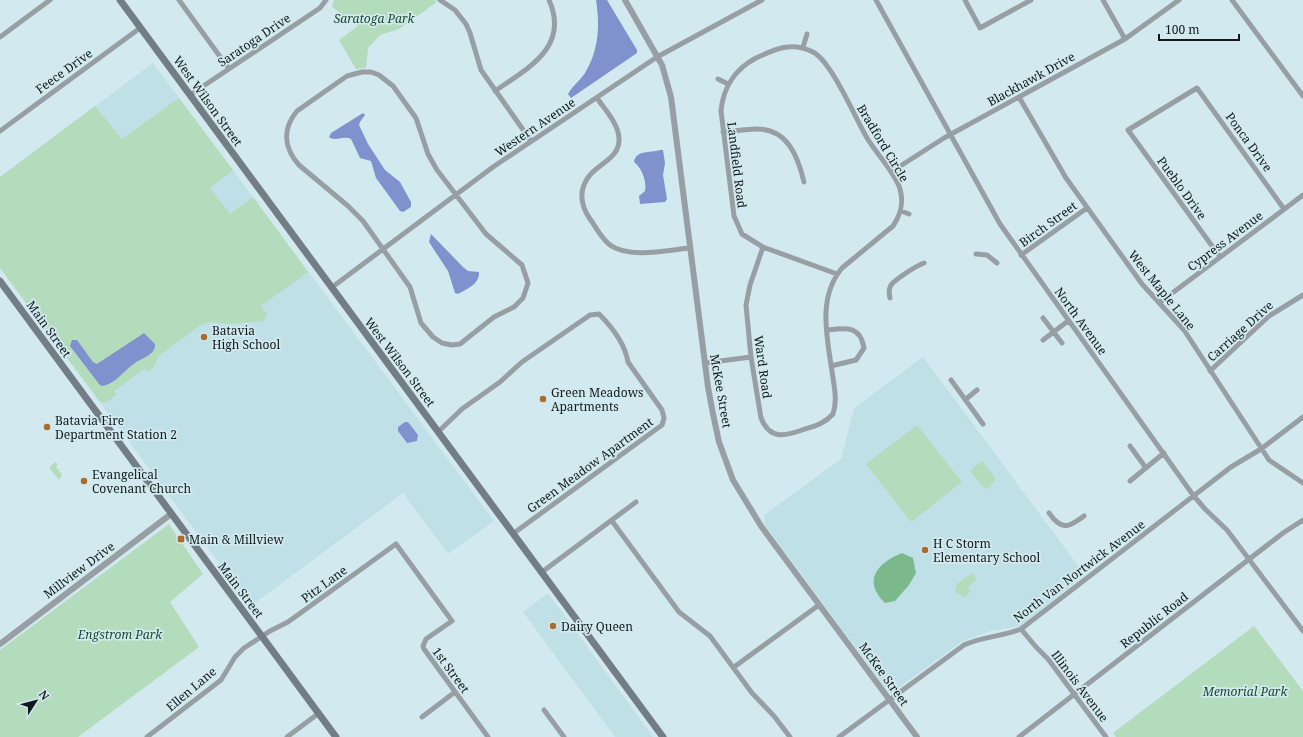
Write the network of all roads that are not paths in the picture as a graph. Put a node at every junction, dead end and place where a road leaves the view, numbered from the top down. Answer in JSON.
{"nodes":[{"id":1,"x":50,"y":0,"type":"edge"},
{"id":2,"x":120,"y":0,"type":"edge"},
{"id":3,"x":179,"y":0,"type":"edge"},
{"id":4,"x":326,"y":0,"type":"edge"},
{"id":5,"x":440,"y":0,"type":"edge"},
{"id":6,"x":549,"y":0,"type":"edge"},
{"id":7,"x":625,"y":0,"type":"edge"},
{"id":8,"x":762,"y":0,"type":"edge"},
{"id":9,"x":876,"y":0,"type":"edge"},
{"id":10,"x":965,"y":0,"type":"edge"},
{"id":11,"x":1031,"y":0,"type":"edge"},
{"id":12,"x":1103,"y":0,"type":"edge"},
{"id":13,"x":1179,"y":0,"type":"edge"},
{"id":14,"x":1232,"y":0,"type":"edge"},
{"id":15,"x":140,"y":28,"type":"junction"},
{"id":16,"x":807,"y":34,"type":"dead end"},
{"id":17,"x":0,"y":37,"type":"edge"},
{"id":18,"x":1125,"y":39,"type":"junction"},
{"id":19,"x":803,"y":48,"type":"junction"},
{"id":20,"x":657,"y":57,"type":"junction"},
{"id":21,"x":229,"y":69,"type":"junction"},
{"id":22,"x":718,"y":79,"type":"dead end"},
{"id":23,"x":728,"y":84,"type":"junction"},
{"id":24,"x":1197,"y":88,"type":"joint"},
{"id":25,"x":495,"y":92,"type":"junction"},
{"id":26,"x":190,"y":95,"type":"junction"},
{"id":27,"x":1303,"y":96,"type":"edge"},
{"id":28,"x":1019,"y":97,"type":"junction"},
{"id":29,"x":597,"y":98,"type":"junction"},
{"id":30,"x":0,"y":131,"type":"edge"},
{"id":31,"x":723,"y":132,"type":"junction"},
{"id":32,"x":949,"y":135,"type":"junction"},
{"id":33,"x":532,"y":141,"type":"junction"},
{"id":34,"x":891,"y":172,"type":"junction"},
{"id":35,"x":804,"y":182,"type":"dead end"},
{"id":36,"x":455,"y":195,"type":"junction"},
{"id":37,"x":1303,"y":195,"type":"edge"},
{"id":38,"x":1087,"y":208,"type":"junction"},
{"id":39,"x":1284,"y":209,"type":"junction"},
{"id":40,"x":901,"y":211,"type":"junction"},
{"id":41,"x":909,"y":214,"type":"dead end"},
{"id":42,"x":763,"y":247,"type":"junction"},
{"id":43,"x":690,"y":248,"type":"junction"},
{"id":44,"x":383,"y":249,"type":"junction"},
{"id":45,"x":976,"y":254,"type":"dead end"},
{"id":46,"x":1021,"y":255,"type":"junction"},
{"id":47,"x":1220,"y":257,"type":"junction"},
{"id":48,"x":924,"y":263,"type":"dead end"},
{"id":49,"x":997,"y":263,"type":"dead end"},
{"id":50,"x":837,"y":274,"type":"junction"},
{"id":51,"x":0,"y":281,"type":"edge"},
{"id":52,"x":331,"y":288,"type":"junction"},
{"id":53,"x":1303,"y":295,"type":"edge"},
{"id":54,"x":890,"y":298,"type":"dead end"},
{"id":55,"x":1159,"y":303,"type":"junction"},
{"id":56,"x":1043,"y":318,"type":"dead end"},
{"id":57,"x":1068,"y":321,"type":"junction"},
{"id":58,"x":827,"y":330,"type":"junction"},
{"id":59,"x":1054,"y":331,"type":"junction"},
{"id":60,"x":1043,"y":340,"type":"dead end"},
{"id":61,"x":1062,"y":343,"type":"dead end"},
{"id":62,"x":751,"y":357,"type":"junction"},
{"id":63,"x":704,"y":363,"type":"junction"},
{"id":64,"x":831,"y":366,"type":"junction"},
{"id":65,"x":1210,"y":371,"type":"junction"},
{"id":66,"x":951,"y":380,"type":"dead end"},
{"id":67,"x":977,"y":390,"type":"dead end"},
{"id":68,"x":966,"y":399,"type":"junction"},
{"id":69,"x":1303,"y":416,"type":"edge"},
{"id":70,"x":984,"y":424,"type":"dead end"},
{"id":71,"x":438,"y":432,"type":"junction"},
{"id":72,"x":1130,"y":446,"type":"dead end"},
{"id":73,"x":1261,"y":449,"type":"junction"},
{"id":74,"x":1164,"y":453,"type":"junction"},
{"id":75,"x":1146,"y":468,"type":"junction"},
{"id":76,"x":1130,"y":480,"type":"dead end"},
{"id":77,"x":1303,"y":483,"type":"edge"},
{"id":78,"x":1193,"y":495,"type":"junction"},
{"id":79,"x":636,"y":502,"type":"dead end"},
{"id":80,"x":1049,"y":513,"type":"dead end"},
{"id":81,"x":171,"y":514,"type":"junction"},
{"id":82,"x":1084,"y":516,"type":"dead end"},
{"id":83,"x":1303,"y":520,"type":"edge"},
{"id":84,"x":612,"y":521,"type":"junction"},
{"id":85,"x":514,"y":533,"type":"junction"},
{"id":86,"x":396,"y":544,"type":"joint"},
{"id":87,"x":1250,"y":559,"type":"junction"},
{"id":88,"x":542,"y":572,"type":"junction"},
{"id":89,"x":819,"y":605,"type":"junction"},
{"id":90,"x":1021,"y":629,"type":"junction"},
{"id":91,"x":1303,"y":631,"type":"edge"},
{"id":92,"x":262,"y":636,"type":"junction"},
{"id":93,"x":0,"y":644,"type":"edge"},
{"id":94,"x":734,"y":667,"type":"junction"},
{"id":95,"x":455,"y":692,"type":"junction"},
{"id":96,"x":1074,"y":694,"type":"junction"},
{"id":97,"x":889,"y":700,"type":"junction"},
{"id":98,"x":544,"y":710,"type":"dead end"},
{"id":99,"x":318,"y":713,"type":"junction"},
{"id":100,"x":422,"y":717,"type":"dead end"},
{"id":101,"x":147,"y":737,"type":"edge"},
{"id":102,"x":287,"y":737,"type":"edge"},
{"id":103,"x":336,"y":737,"type":"edge"},
{"id":104,"x":488,"y":737,"type":"edge"},
{"id":105,"x":564,"y":737,"type":"edge"},
{"id":106,"x":663,"y":737,"type":"edge"},
{"id":107,"x":790,"y":737,"type":"edge"},
{"id":108,"x":839,"y":737,"type":"edge"},
{"id":109,"x":917,"y":737,"type":"edge"},
{"id":110,"x":1019,"y":737,"type":"edge"},
{"id":111,"x":1106,"y":737,"type":"edge"}],
"edges":[{"from":1,"to":17,"type":"street"},
{"from":2,"to":15,"type":"main road","name":"West Wilson Street"},
{"from":3,"to":21,"type":"street"},
{"from":4,"to":21,"type":"street","name":"Saratoga Drive"},
{"from":5,"to":25,"type":"street"},
{"from":6,"to":25,"type":"street"},
{"from":7,"to":20,"type":"street","name":"McKee Street"},
{"from":8,"to":20,"type":"street","name":"Western Avenue"},
{"from":9,"to":32,"type":"street","name":"North Avenue"},
{"from":10,"to":11,"type":"street"},
{"from":12,"to":18,"type":"street"},
{"from":13,"to":18,"type":"street","name":"Blackhawk Drive"},
{"from":14,"to":27,"type":"street"},
{"from":15,"to":26,"type":"main road","name":"West Wilson Street"},
{"from":15,"to":30,"type":"street","name":"Feece Drive"},
{"from":16,"to":19,"type":"street"},
{"from":18,"to":28,"type":"street","name":"Blackhawk Drive"},
{"from":19,"to":23,"type":"street","name":"Landfield Road"},
{"from":19,"to":34,"type":"street","name":"Bradford Circle"},
{"from":20,"to":29,"type":"street","name":"Western Avenue"},
{"from":20,"to":43,"type":"street","name":"McKee Street"},
{"from":21,"to":26,"type":"street","name":"Saratoga Drive"},
{"from":22,"to":23,"type":"street"},
{"from":23,"to":31,"type":"street","name":"Landfield Road"},
{"from":24,"to":39,"type":"street","name":"Ponca Drive"},
{"from":24,"to":47,"type":"street","name":"Pueblo Drive"},
{"from":25,"to":33,"type":"street"},
{"from":26,"to":52,"type":"main road","name":"West Wilson Street"},
{"from":28,"to":32,"type":"street","name":"Blackhawk Drive"},
{"from":28,"to":38,"type":"street","name":"West Maple Lane"},
{"from":29,"to":33,"type":"street","name":"Western Avenue"},
{"from":29,"to":43,"type":"street"},
{"from":31,"to":35,"type":"street"},
{"from":31,"to":42,"type":"street","name":"Landfield Road"},
{"from":32,"to":34,"type":"street","name":"Blackhawk Drive"},
{"from":32,"to":46,"type":"street","name":"North Avenue"},
{"from":33,"to":36,"type":"street","name":"Western Avenue"},
{"from":34,"to":40,"type":"street","name":"Bradford Circle"},
{"from":36,"to":44,"type":"street","name":"Western Avenue"},
{"from":36,"to":44,"type":"street"},
{"from":36,"to":44,"type":"street"},
{"from":37,"to":39,"type":"street","name":"Cypress Avenue"},
{"from":38,"to":46,"type":"street","name":"Birch Street"},
{"from":38,"to":55,"type":"street","name":"West Maple Lane"},
{"from":39,"to":47,"type":"street","name":"Cypress Avenue"},
{"from":40,"to":41,"type":"street"},
{"from":40,"to":50,"type":"street"},
{"from":42,"to":50,"type":"street","name":"Landfield Road"},
{"from":42,"to":62,"type":"street","name":"Ward Road"},
{"from":43,"to":63,"type":"street","name":"McKee Street"},
{"from":44,"to":52,"type":"street","name":"Western Avenue"},
{"from":45,"to":49,"type":"street"},
{"from":46,"to":57,"type":"street","name":"North Avenue"},
{"from":47,"to":55,"type":"street","name":"Cypress Avenue"},
{"from":48,"to":54,"type":"street"},
{"from":50,"to":58,"type":"street"},
{"from":51,"to":81,"type":"main road","name":"Main Street"},
{"from":52,"to":71,"type":"main road","name":"West Wilson Street"},
{"from":53,"to":65,"type":"street","name":"Carriage Drive"},
{"from":55,"to":65,"type":"street","name":"West Maple Lane"},
{"from":56,"to":59,"type":"street"},
{"from":57,"to":59,"type":"street"},
{"from":57,"to":74,"type":"street","name":"North Avenue"},
{"from":58,"to":64,"type":"street"},
{"from":58,"to":64,"type":"street"},
{"from":59,"to":60,"type":"street"},
{"from":59,"to":61,"type":"street"},
{"from":62,"to":63,"type":"street"},
{"from":62,"to":64,"type":"street","name":"Ward Road"},
{"from":63,"to":89,"type":"street","name":"McKee Street"},
{"from":65,"to":73,"type":"street","name":"West Maple Lane"},
{"from":66,"to":68,"type":"street"},
{"from":67,"to":68,"type":"street"},
{"from":68,"to":70,"type":"street"},
{"from":69,"to":73,"type":"street","name":"North Van Nortwick Avenue"},
{"from":71,"to":85,"type":"main road","name":"West Wilson Street"},
{"from":71,"to":85,"type":"street","name":"Green Meadow Apartment"},
{"from":72,"to":75,"type":"street"},
{"from":73,"to":77,"type":"street","name":"West Maple Lane"},
{"from":73,"to":78,"type":"street","name":"North Van Nortwick Avenue"},
{"from":74,"to":75,"type":"street"},
{"from":74,"to":78,"type":"street","name":"North Avenue"},
{"from":75,"to":76,"type":"street"},
{"from":78,"to":87,"type":"street","name":"North Avenue"},
{"from":78,"to":90,"type":"street","name":"North Van Nortwick Avenue"},
{"from":79,"to":84,"type":"street"},
{"from":80,"to":82,"type":"street"},
{"from":81,"to":92,"type":"main road","name":"Main Street"},
{"from":81,"to":93,"type":"street","name":"Millview Drive"},
{"from":83,"to":87,"type":"street","name":"Republic Road"},
{"from":84,"to":88,"type":"street"},
{"from":84,"to":94,"type":"street"},
{"from":85,"to":88,"type":"main road","name":"West Wilson Street"},
{"from":86,"to":92,"type":"street","name":"Pitz Lane"},
{"from":86,"to":95,"type":"street","name":"1st Street"},
{"from":87,"to":91,"type":"street","name":"North Avenue"},
{"from":87,"to":96,"type":"street","name":"Republic Road"},
{"from":88,"to":106,"type":"main road","name":"West Wilson Street"},
{"from":89,"to":94,"type":"street"},
{"from":89,"to":97,"type":"street","name":"McKee Street"},
{"from":90,"to":96,"type":"street","name":"Illinois Avenue"},
{"from":90,"to":97,"type":"street","name":"North Van Nortwick Avenue"},
{"from":92,"to":99,"type":"main road","name":"Main Street"},
{"from":92,"to":101,"type":"street","name":"Ellen Lane"},
{"from":94,"to":107,"type":"street"},
{"from":95,"to":100,"type":"street"},
{"from":95,"to":104,"type":"street","name":"1st Street"},
{"from":96,"to":110,"type":"street","name":"Republic Road"},
{"from":96,"to":111,"type":"street","name":"Illinois Avenue"},
{"from":97,"to":108,"type":"street","name":"North Van Nortwick Avenue"},
{"from":97,"to":109,"type":"street","name":"McKee Street"},
{"from":98,"to":105,"type":"street"},
{"from":99,"to":102,"type":"street"},
{"from":99,"to":103,"type":"main road","name":"Main Street"}]}
